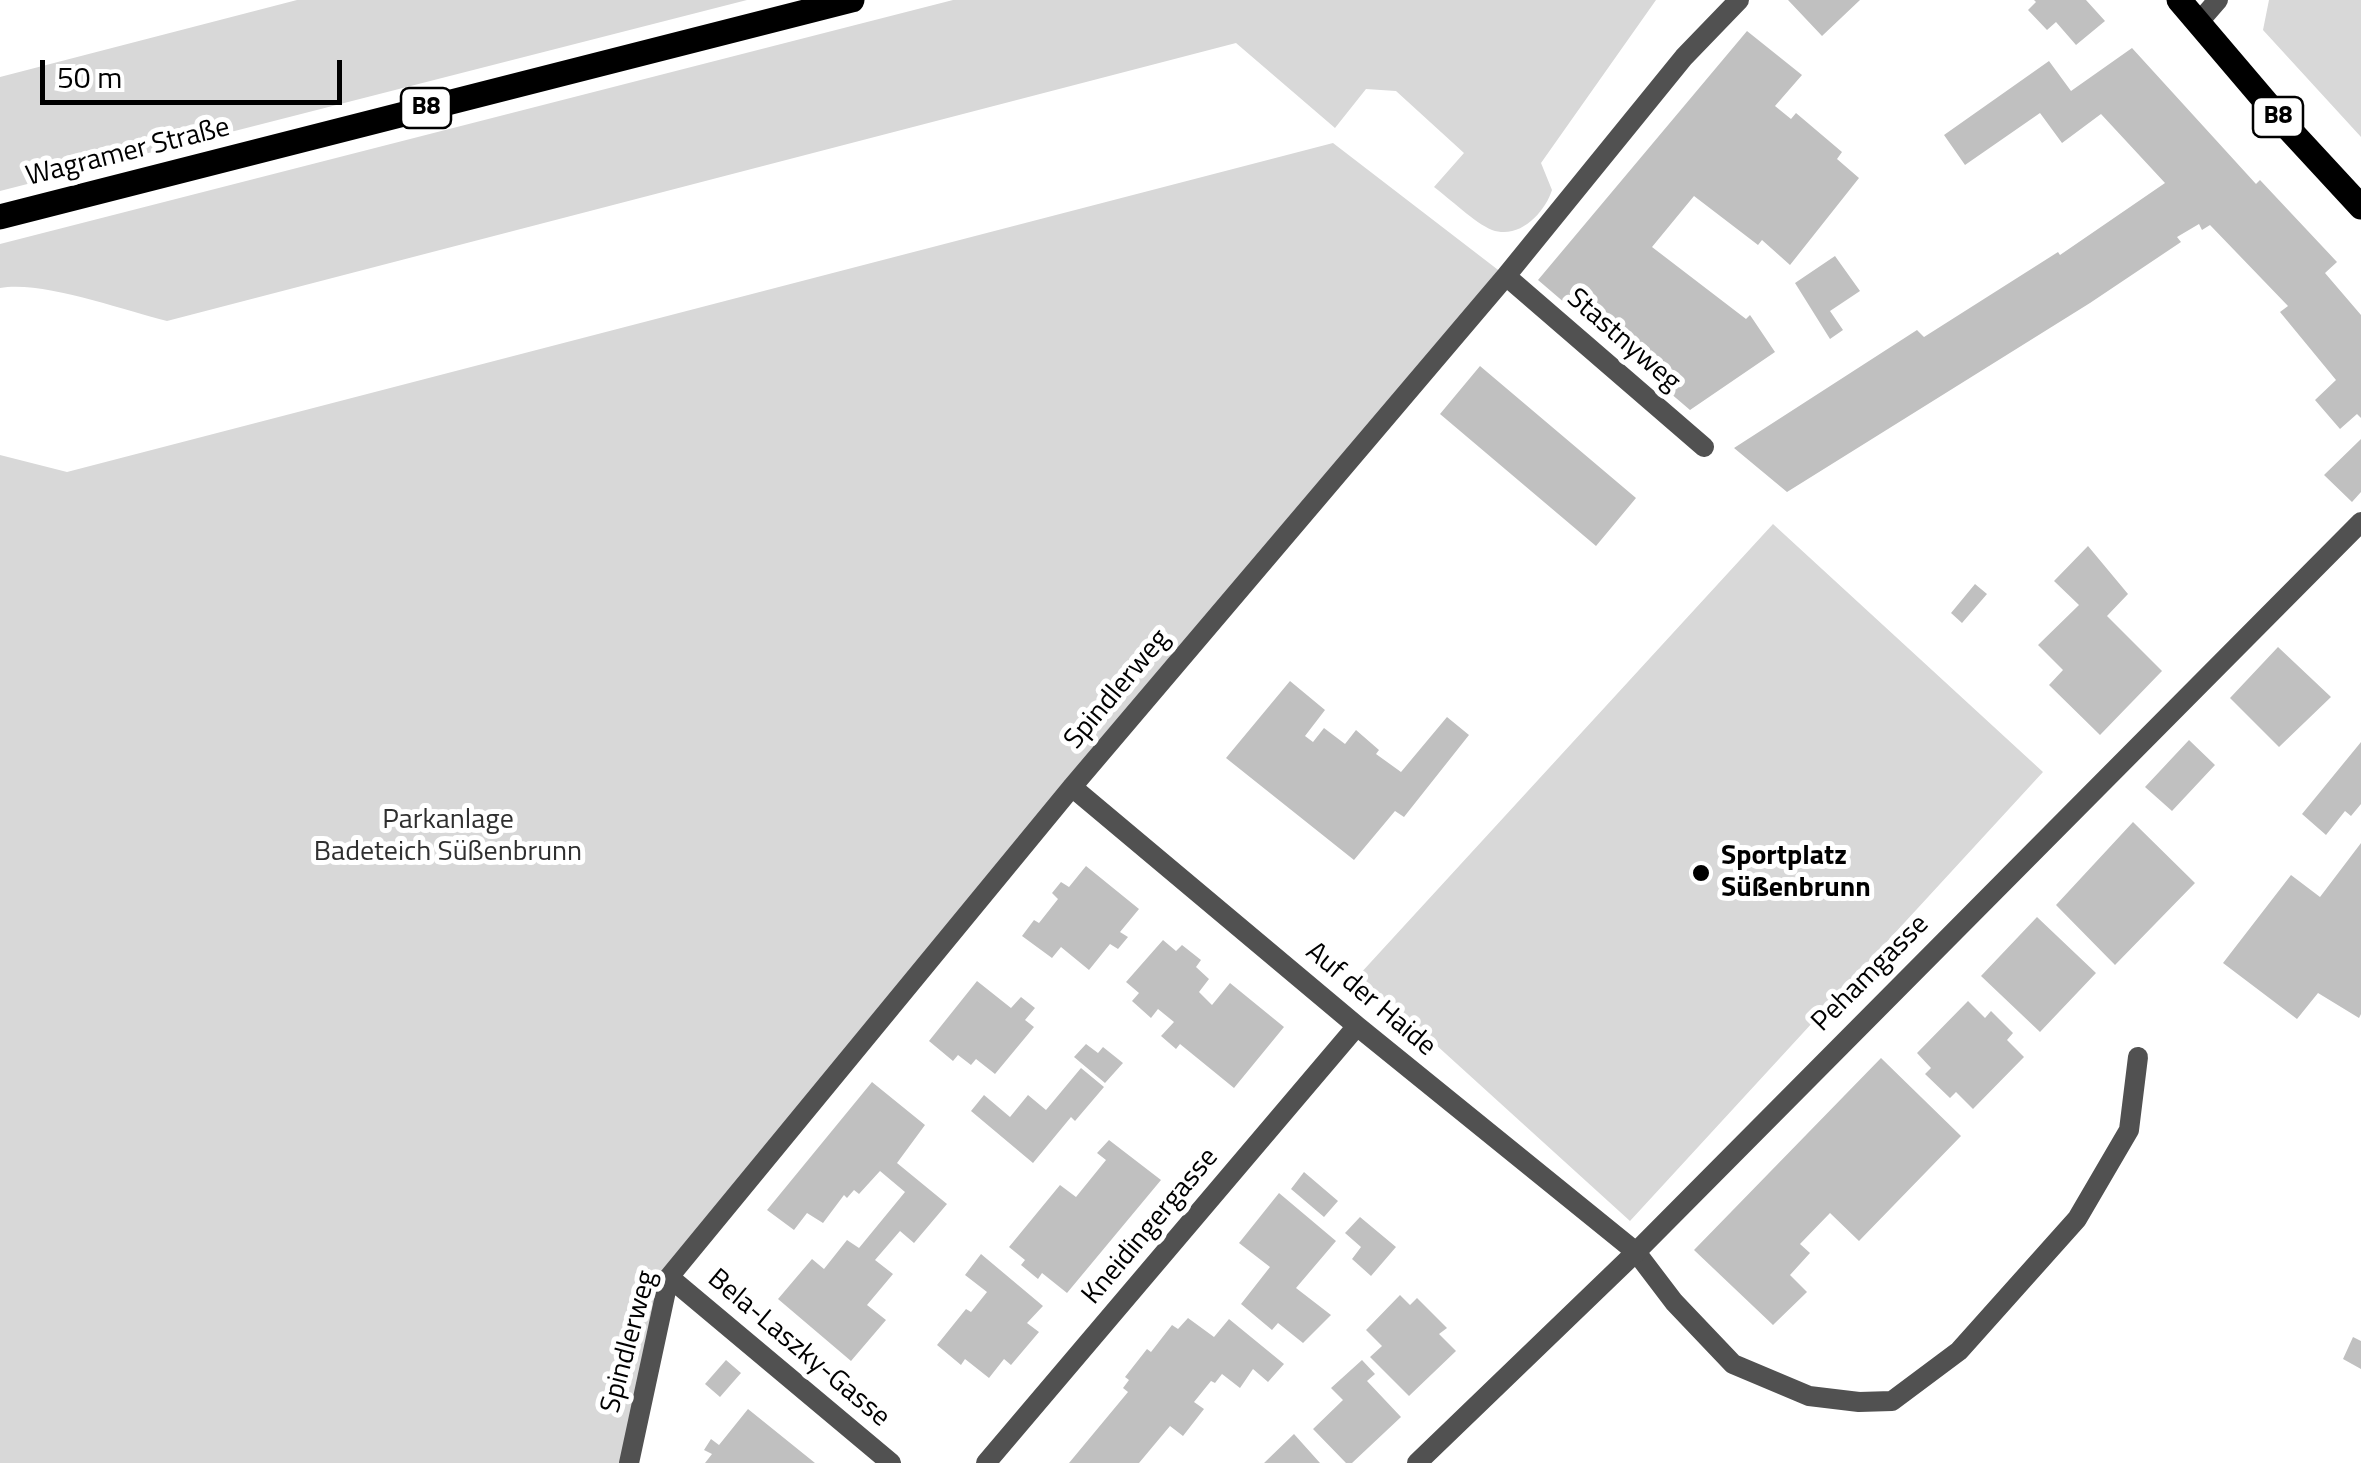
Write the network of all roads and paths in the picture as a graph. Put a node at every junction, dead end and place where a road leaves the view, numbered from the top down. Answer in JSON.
{"nodes":[{"id":1,"x":852,"y":0,"type":"edge"},
{"id":2,"x":1739,"y":0,"type":"edge"},
{"id":3,"x":2179,"y":0,"type":"edge"},
{"id":4,"x":2218,"y":0,"type":"edge"},
{"id":5,"x":2198,"y":23,"type":"junction"},
{"id":6,"x":2361,"y":207,"type":"edge"},
{"id":7,"x":0,"y":217,"type":"edge"},
{"id":8,"x":1506,"y":276,"type":"junction"},
{"id":9,"x":1704,"y":447,"type":"dead end"},
{"id":10,"x":2361,"y":522,"type":"edge"},
{"id":11,"x":1072,"y":787,"type":"junction"},
{"id":12,"x":1357,"y":1026,"type":"junction"},
{"id":13,"x":2138,"y":1057,"type":"dead end"},
{"id":14,"x":1636,"y":1252,"type":"junction"},
{"id":15,"x":669,"y":1277,"type":"junction"},
{"id":16,"x":629,"y":1463,"type":"edge"},
{"id":17,"x":891,"y":1463,"type":"edge"},
{"id":18,"x":986,"y":1463,"type":"edge"},
{"id":19,"x":1417,"y":1463,"type":"edge"}],
"edges":[{"from":1,"to":7,"type":"main road","name":"Wagramer Straße","number":"B8"},
{"from":2,"to":8,"type":"street","name":"Spindlerweg"},
{"from":3,"to":5,"type":"main road","number":"B8"},
{"from":4,"to":5,"type":"street"},
{"from":5,"to":6,"type":"main road","number":"B8"},
{"from":8,"to":9,"type":"street","name":"Stastnyweg"},
{"from":8,"to":11,"type":"street","name":"Spindlerweg"},
{"from":10,"to":14,"type":"street","name":"Pehamgasse"},
{"from":11,"to":12,"type":"street","name":"Auf der Haide"},
{"from":11,"to":15,"type":"street","name":"Spindlerweg"},
{"from":12,"to":14,"type":"street","name":"Auf der Haide"},
{"from":12,"to":18,"type":"street","name":"Kneidingergasse"},
{"from":13,"to":14,"type":"street","name":"Auf der Haide"},
{"from":14,"to":19,"type":"street","name":"Pehamgasse"},
{"from":15,"to":16,"type":"street","name":"Spindlerweg"},
{"from":15,"to":17,"type":"street","name":"Bela-Laszky-Gasse"}]}
